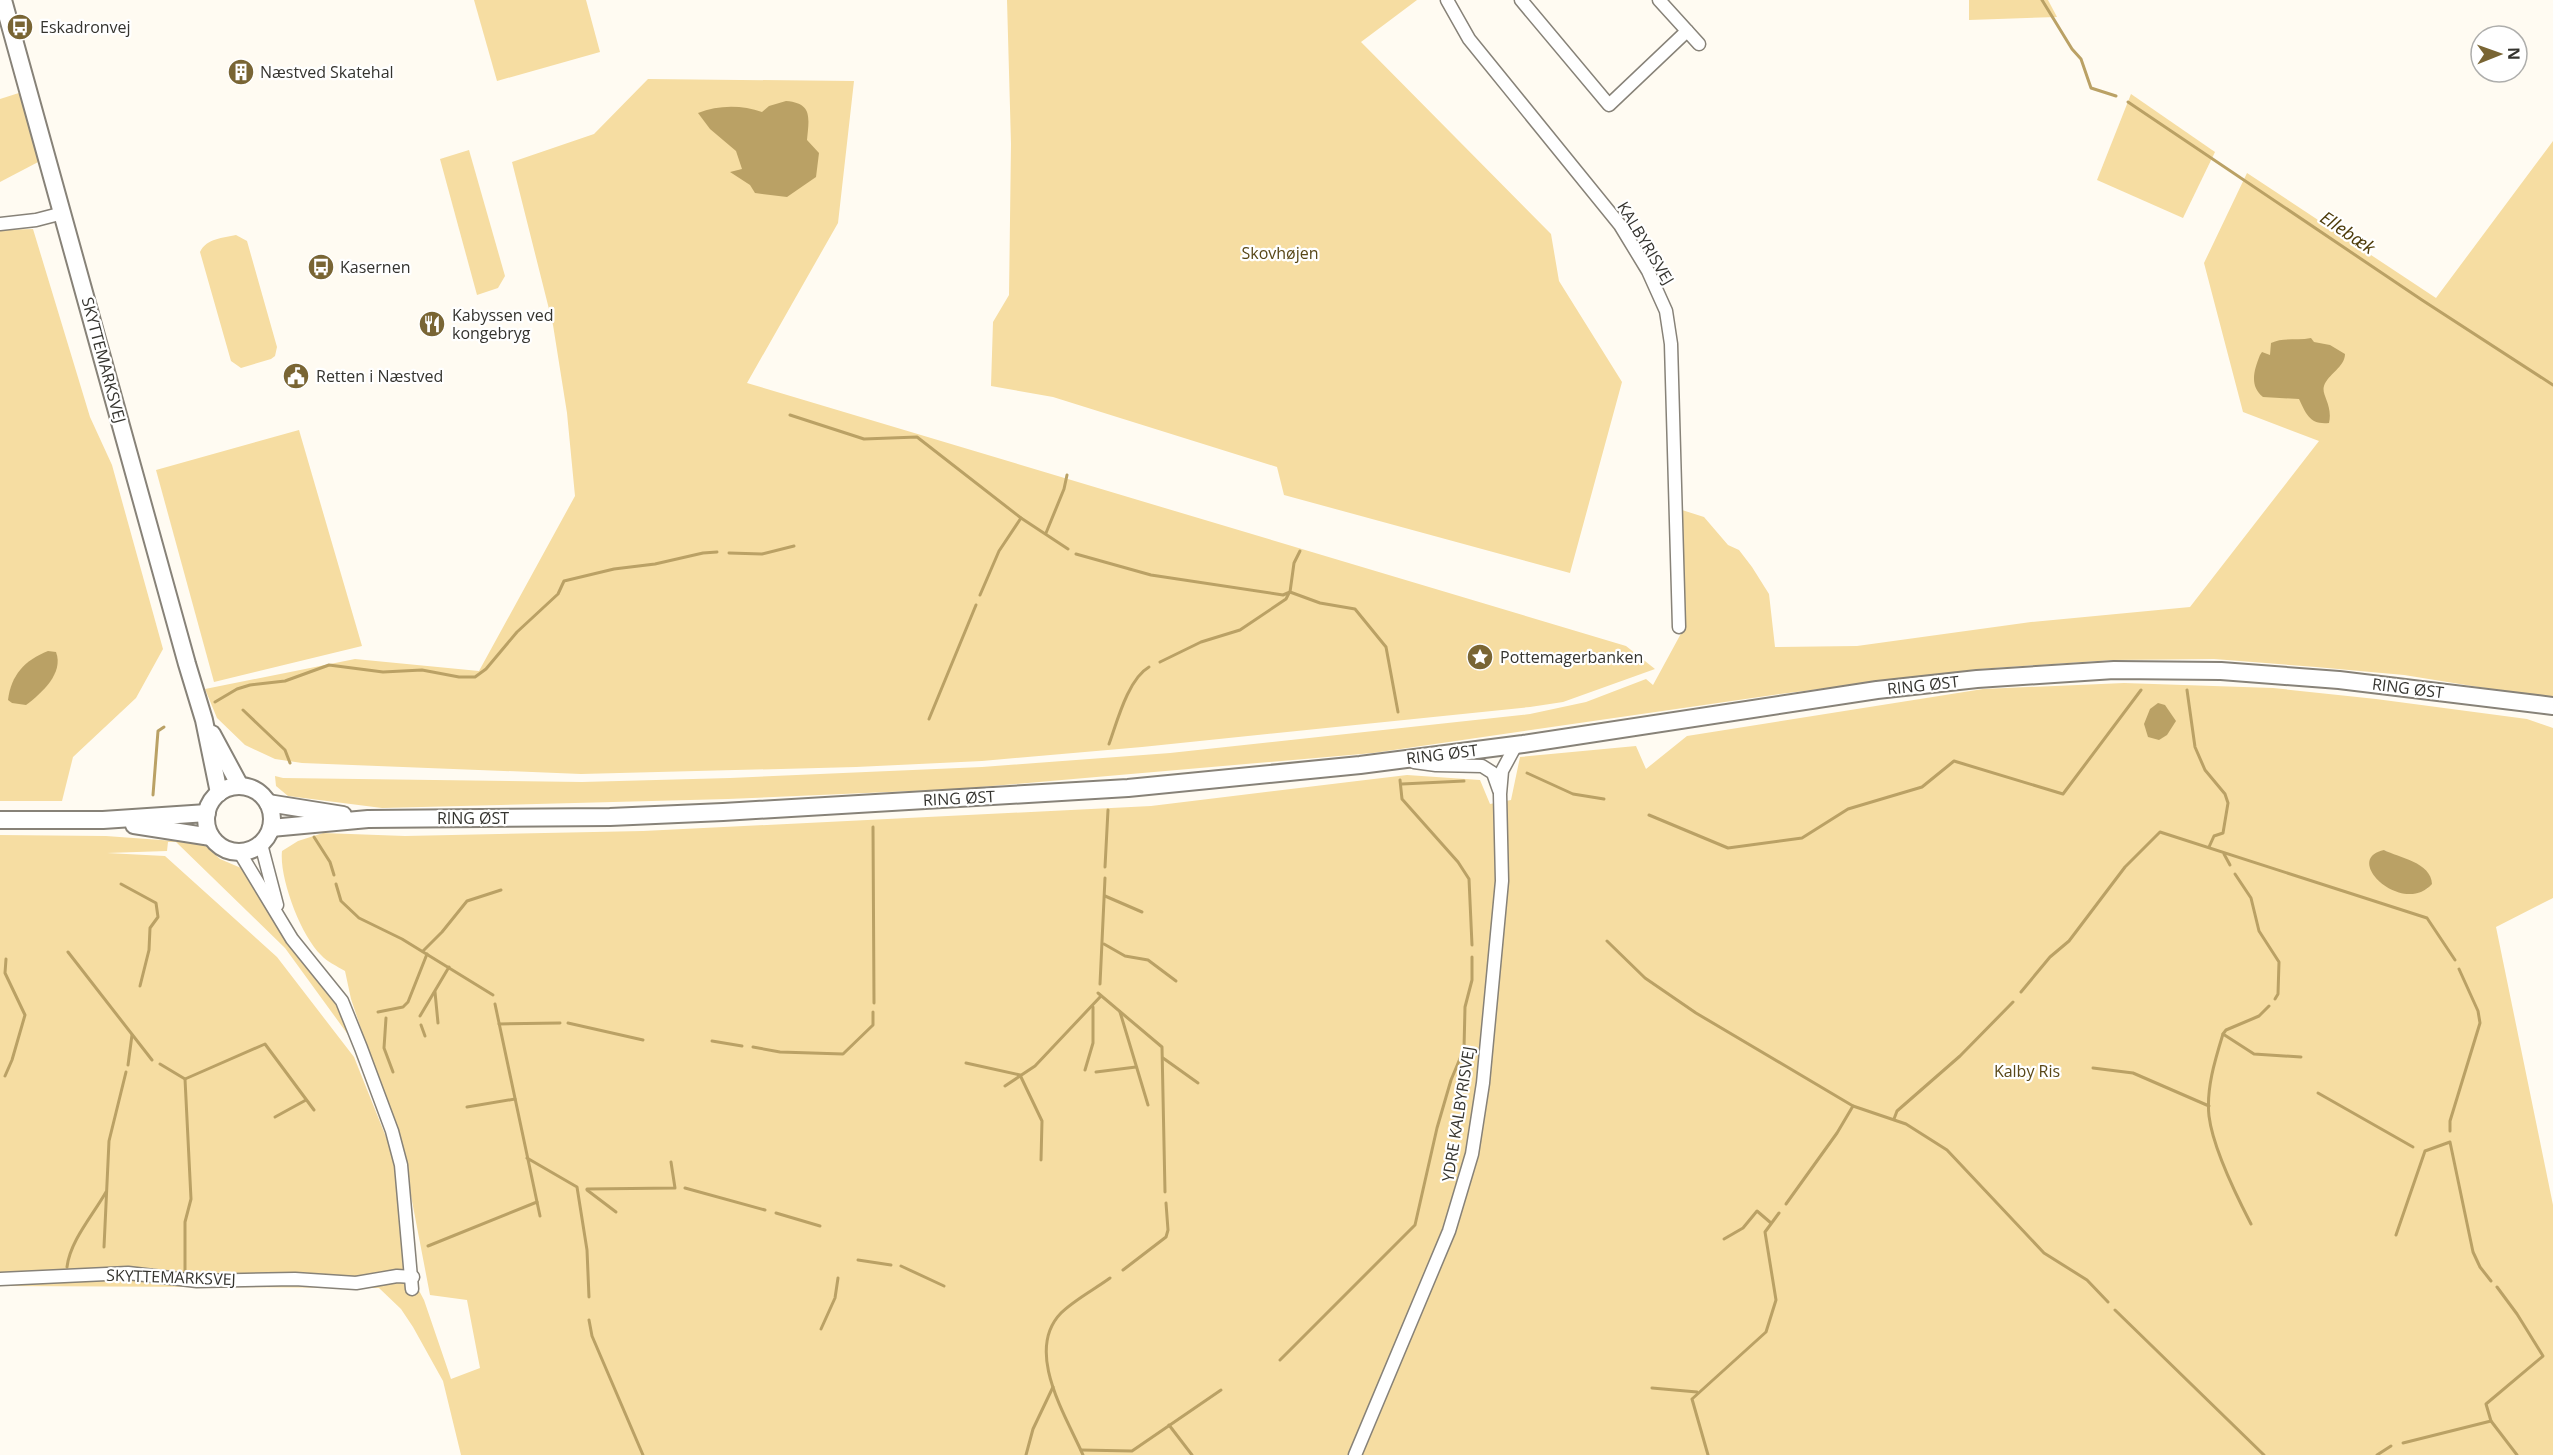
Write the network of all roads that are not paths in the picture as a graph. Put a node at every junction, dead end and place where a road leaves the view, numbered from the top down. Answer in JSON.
{"nodes":[{"id":1,"x":3,"y":0,"type":"edge"},
{"id":2,"x":1448,"y":0,"type":"edge"},
{"id":3,"x":1521,"y":0,"type":"edge"},
{"id":4,"x":1659,"y":0,"type":"edge"},
{"id":5,"x":1687,"y":31,"type":"junction"},
{"id":6,"x":1700,"y":44,"type":"dead end"},
{"id":7,"x":63,"y":213,"type":"junction"},
{"id":8,"x":0,"y":224,"type":"edge"},
{"id":9,"x":1679,"y":627,"type":"dead end"},
{"id":10,"x":2512,"y":702,"type":"junction"},
{"id":11,"x":2553,"y":706,"type":"edge"},
{"id":12,"x":2553,"y":716,"type":"edge"},
{"id":13,"x":204,"y":720,"type":"junction"},
{"id":14,"x":1516,"y":745,"type":"junction"},
{"id":15,"x":1402,"y":759,"type":"junction"},
{"id":16,"x":240,"y":786,"type":"junction"},
{"id":17,"x":219,"y":793,"type":"junction"},
{"id":18,"x":1500,"y":794,"type":"junction"},
{"id":19,"x":268,"y":803,"type":"junction"},
{"id":20,"x":207,"y":813,"type":"junction"},
{"id":21,"x":368,"y":819,"type":"junction"},
{"id":22,"x":0,"y":820,"type":"edge"},
{"id":23,"x":103,"y":820,"type":"junction"},
{"id":24,"x":272,"y":828,"type":"junction"},
{"id":25,"x":211,"y":837,"type":"junction"},
{"id":26,"x":261,"y":844,"type":"junction"},
{"id":27,"x":240,"y":852,"type":"junction"},
{"id":28,"x":280,"y":918,"type":"junction"},
{"id":29,"x":0,"y":1279,"type":"edge"},
{"id":30,"x":1355,"y":1455,"type":"edge"}],
"edges":[{"from":1,"to":7,"type":"main road","name":"SKYTTEMARKSVEJ"},
{"from":2,"to":9,"type":"street","name":"KALBYRISVEJ"},
{"from":3,"to":5,"type":"street"},
{"from":4,"to":5,"type":"street"},
{"from":5,"to":6,"type":"street"},
{"from":7,"to":8,"type":"street"},
{"from":7,"to":13,"type":"main road","name":"SKYTTEMARKSVEJ"},
{"from":10,"to":11,"type":"main road","name":"RING ØST"},
{"from":10,"to":12,"type":"main road","name":"RING ØST"},
{"from":10,"to":14,"type":"main road","name":"RING ØST"},
{"from":13,"to":16,"type":"main road","name":"SKYTTEMARKSVEJ"},
{"from":13,"to":17,"type":"main road","name":"SKYTTEMARKSVEJ"},
{"from":14,"to":15,"type":"main road","name":"RING ØST"},
{"from":14,"to":18,"type":"street","name":"YDRE KALBYRISVEJ"},
{"from":15,"to":18,"type":"street","name":"YDRE KALBYRISVEJ"},
{"from":15,"to":21,"type":"main road","name":"RING ØST"},
{"from":16,"to":17,"type":"main road"},
{"from":16,"to":19,"type":"main road"},
{"from":17,"to":20,"type":"main road"},
{"from":18,"to":30,"type":"street","name":"YDRE KALBYRISVEJ"},
{"from":19,"to":21,"type":"main road","name":"RING ØST"},
{"from":19,"to":24,"type":"main road"},
{"from":20,"to":23,"type":"main road"},
{"from":20,"to":25,"type":"main road"},
{"from":21,"to":24,"type":"main road","name":"RING ØST"},
{"from":22,"to":23,"type":"main road"},
{"from":23,"to":25,"type":"main road"},
{"from":24,"to":26,"type":"main road"},
{"from":25,"to":27,"type":"main road"},
{"from":26,"to":27,"type":"main road"},
{"from":26,"to":28,"type":"street","name":"SKYTTEMARKSVEJ"},
{"from":27,"to":28,"type":"street","name":"SKYTTEMARKSVEJ"},
{"from":28,"to":29,"type":"street","name":"SKYTTEMARKSVEJ"}]}
